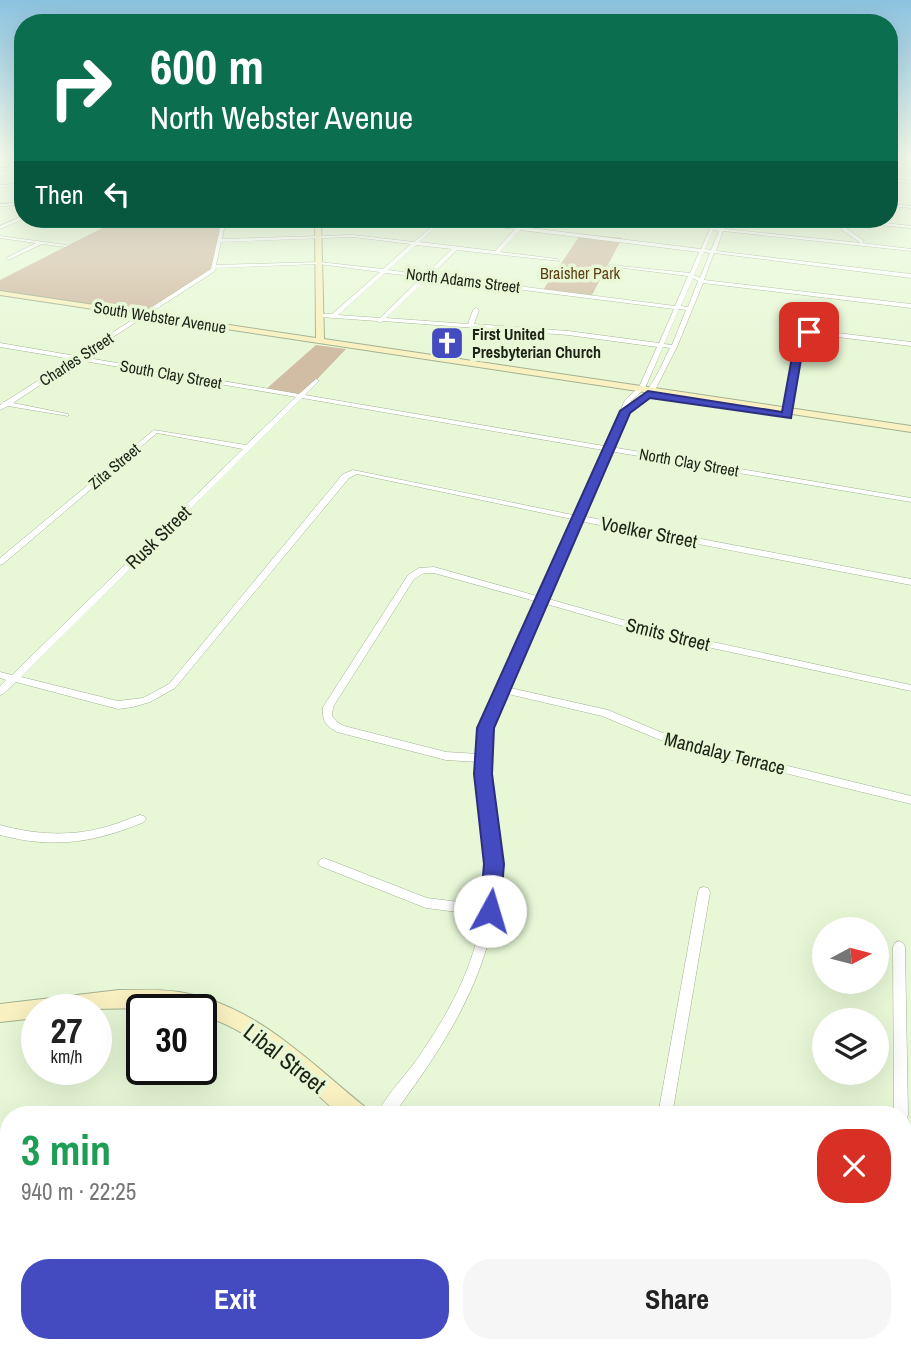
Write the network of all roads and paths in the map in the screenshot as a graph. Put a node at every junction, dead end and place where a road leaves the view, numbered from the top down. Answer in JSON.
{"nodes":[{"id":1,"x":222,"y":228,"type":"edge"},
{"id":2,"x":318,"y":228,"type":"edge"},
{"id":3,"x":433,"y":228,"type":"edge"},
{"id":4,"x":519,"y":228,"type":"edge"},
{"id":5,"x":528,"y":228,"type":"edge"},
{"id":6,"x":712,"y":228,"type":"edge"},
{"id":7,"x":722,"y":228,"type":"edge"},
{"id":8,"x":751,"y":228,"type":"edge"},
{"id":9,"x":844,"y":228,"type":"edge"},
{"id":10,"x":0,"y":237,"type":"edge"},
{"id":11,"x":318,"y":237,"type":"junction"},
{"id":12,"x":219,"y":241,"type":"junction"},
{"id":13,"x":41,"y":243,"type":"junction"},
{"id":14,"x":415,"y":243,"type":"junction"},
{"id":15,"x":868,"y":245,"type":"junction"},
{"id":16,"x":66,"y":246,"type":"dead end"},
{"id":17,"x":456,"y":248,"type":"junction"},
{"id":18,"x":703,"y":250,"type":"junction"},
{"id":19,"x":911,"y":250,"type":"edge"},
{"id":20,"x":497,"y":252,"type":"junction"},
{"id":21,"x":712,"y":254,"type":"junction"},
{"id":22,"x":8,"y":259,"type":"dead end"},
{"id":23,"x":558,"y":260,"type":"dead end"},
{"id":24,"x":319,"y":262,"type":"junction"},
{"id":25,"x":610,"y":266,"type":"dead end"},
{"id":26,"x":214,"y":267,"type":"junction"},
{"id":27,"x":384,"y":271,"type":"junction"},
{"id":28,"x":691,"y":275,"type":"junction"},
{"id":29,"x":426,"y":276,"type":"junction"},
{"id":30,"x":911,"y":276,"type":"edge"},
{"id":31,"x":701,"y":281,"type":"junction"},
{"id":32,"x":0,"y":292,"type":"edge"},
{"id":33,"x":911,"y":306,"type":"edge"},
{"id":34,"x":677,"y":308,"type":"junction"},
{"id":35,"x":690,"y":309,"type":"junction"},
{"id":36,"x":477,"y":310,"type":"dead end"},
{"id":37,"x":335,"y":314,"type":"junction"},
{"id":38,"x":144,"y":315,"type":"junction"},
{"id":39,"x":321,"y":315,"type":"junction"},
{"id":40,"x":380,"y":321,"type":"junction"},
{"id":41,"x":470,"y":327,"type":"junction"},
{"id":42,"x":320,"y":341,"type":"junction"},
{"id":43,"x":338,"y":342,"type":"junction"},
{"id":44,"x":911,"y":344,"type":"edge"},
{"id":45,"x":0,"y":345,"type":"edge"},
{"id":46,"x":662,"y":345,"type":"junction"},
{"id":47,"x":674,"y":347,"type":"junction"},
{"id":48,"x":77,"y":358,"type":"junction"},
{"id":49,"x":316,"y":381,"type":"dead end"},
{"id":50,"x":645,"y":391,"type":"junction"},
{"id":51,"x":301,"y":396,"type":"junction"},
{"id":52,"x":2,"y":404,"type":"edge"},
{"id":53,"x":788,"y":413,"type":"junction"},
{"id":54,"x":66,"y":415,"type":"dead end"},
{"id":55,"x":911,"y":429,"type":"edge"},
{"id":56,"x":911,"y":435,"type":"edge"},
{"id":57,"x":249,"y":448,"type":"junction"},
{"id":58,"x":608,"y":448,"type":"junction"},
{"id":59,"x":911,"y":500,"type":"edge"},
{"id":60,"x":577,"y":518,"type":"junction"},
{"id":61,"x":0,"y":562,"type":"edge"},
{"id":62,"x":911,"y":582,"type":"edge"},
{"id":63,"x":540,"y":600,"type":"junction"},
{"id":64,"x":0,"y":675,"type":"edge"},
{"id":65,"x":14,"y":678,"type":"junction"},
{"id":66,"x":911,"y":688,"type":"edge"},
{"id":67,"x":501,"y":689,"type":"junction"},
{"id":68,"x":0,"y":692,"type":"edge"},
{"id":69,"x":482,"y":758,"type":"junction"},
{"id":70,"x":911,"y":800,"type":"edge"},
{"id":71,"x":140,"y":819,"type":"dead end"},
{"id":72,"x":0,"y":830,"type":"edge"},
{"id":73,"x":324,"y":863,"type":"dead end"},
{"id":74,"x":704,"y":892,"type":"dead end"},
{"id":75,"x":490,"y":911,"type":"junction"},
{"id":76,"x":899,"y":947,"type":"dead end"},
{"id":77,"x":0,"y":1013,"type":"edge"},
{"id":78,"x":346,"y":1106,"type":"edge"},
{"id":79,"x":391,"y":1106,"type":"edge"},
{"id":80,"x":668,"y":1106,"type":"edge"},
{"id":81,"x":901,"y":1106,"type":"edge"}],
"edges":[{"from":1,"to":12,"type":"street"},
{"from":2,"to":11,"type":"main road"},
{"from":3,"to":14,"type":"street"},
{"from":4,"to":20,"type":"street"},
{"from":5,"to":18,"type":"street"},
{"from":6,"to":18,"type":"street"},
{"from":7,"to":21,"type":"street"},
{"from":8,"to":15,"type":"street"},
{"from":9,"to":15,"type":"street"},
{"from":10,"to":13,"type":"street"},
{"from":11,"to":12,"type":"street"},
{"from":11,"to":14,"type":"street"},
{"from":11,"to":24,"type":"main road"},
{"from":12,"to":26,"type":"street"},
{"from":13,"to":16,"type":"street"},
{"from":13,"to":22,"type":"street"},
{"from":14,"to":17,"type":"street"},
{"from":14,"to":27,"type":"street"},
{"from":15,"to":19,"type":"street"},
{"from":17,"to":20,"type":"street"},
{"from":17,"to":29,"type":"street"},
{"from":18,"to":21,"type":"street"},
{"from":18,"to":28,"type":"street"},
{"from":20,"to":23,"type":"street"},
{"from":21,"to":30,"type":"street"},
{"from":21,"to":31,"type":"street"},
{"from":24,"to":26,"type":"street","name":"North Adams Street"},
{"from":24,"to":27,"type":"street","name":"North Adams Street"},
{"from":24,"to":39,"type":"main road"},
{"from":25,"to":28,"type":"street"},
{"from":26,"to":38,"type":"street","name":"Charles Street"},
{"from":27,"to":29,"type":"street","name":"North Adams Street"},
{"from":27,"to":37,"type":"street"},
{"from":28,"to":31,"type":"street"},
{"from":28,"to":34,"type":"street"},
{"from":29,"to":34,"type":"street","name":"North Adams Street"},
{"from":29,"to":40,"type":"street"},
{"from":31,"to":33,"type":"street"},
{"from":31,"to":35,"type":"street"},
{"from":32,"to":38,"type":"main road","name":"South Webster Avenue"},
{"from":34,"to":35,"type":"street","name":"North Adams Street"},
{"from":34,"to":46,"type":"street"},
{"from":35,"to":47,"type":"street"},
{"from":36,"to":41,"type":"street"},
{"from":37,"to":39,"type":"street"},
{"from":37,"to":40,"type":"street"},
{"from":38,"to":42,"type":"main road","name":"South Webster Avenue"},
{"from":38,"to":48,"type":"street","name":"Charles Street"},
{"from":39,"to":42,"type":"main road"},
{"from":39,"to":43,"type":"main road"},
{"from":40,"to":41,"type":"street"},
{"from":41,"to":46,"type":"street"},
{"from":42,"to":43,"type":"main road"},
{"from":42,"to":50,"type":"main road"},
{"from":43,"to":50,"type":"main road"},
{"from":44,"to":53,"type":"street"},
{"from":45,"to":48,"type":"street","name":"South Clay Street"},
{"from":46,"to":47,"type":"street"},
{"from":46,"to":50,"type":"street"},
{"from":47,"to":50,"type":"street"},
{"from":48,"to":51,"type":"street","name":"South Clay Street"},
{"from":48,"to":52,"type":"street","name":"Charles Street"},
{"from":49,"to":51,"type":"street","name":"Rusk Street"},
{"from":50,"to":53,"type":"main road"},
{"from":50,"to":58,"type":"street"},
{"from":51,"to":57,"type":"street","name":"Rusk Street"},
{"from":51,"to":58,"type":"street","name":"North Clay Street"},
{"from":52,"to":54,"type":"street"},
{"from":53,"to":55,"type":"main road"},
{"from":53,"to":56,"type":"main road"},
{"from":57,"to":61,"type":"street","name":"Zita Street"},
{"from":57,"to":65,"type":"street","name":"Rusk Street"},
{"from":58,"to":59,"type":"street","name":"North Clay Street"},
{"from":58,"to":60,"type":"street"},
{"from":60,"to":62,"type":"street","name":"Voelker Street"},
{"from":60,"to":63,"type":"street"},
{"from":60,"to":65,"type":"street","name":"Voelker Street"},
{"from":63,"to":66,"type":"street","name":"Smits Street"},
{"from":63,"to":67,"type":"street"},
{"from":63,"to":69,"type":"street","name":"Smits Street"},
{"from":64,"to":65,"type":"street"},
{"from":65,"to":68,"type":"street","name":"Rusk Street"},
{"from":67,"to":69,"type":"street"},
{"from":67,"to":70,"type":"street","name":"Mandalay Terrace"},
{"from":69,"to":75,"type":"street"},
{"from":71,"to":72,"type":"street"},
{"from":73,"to":75,"type":"street"},
{"from":74,"to":80,"type":"street"},
{"from":75,"to":79,"type":"street"},
{"from":76,"to":81,"type":"street"},
{"from":77,"to":78,"type":"main road","name":"Libal Street"}]}
